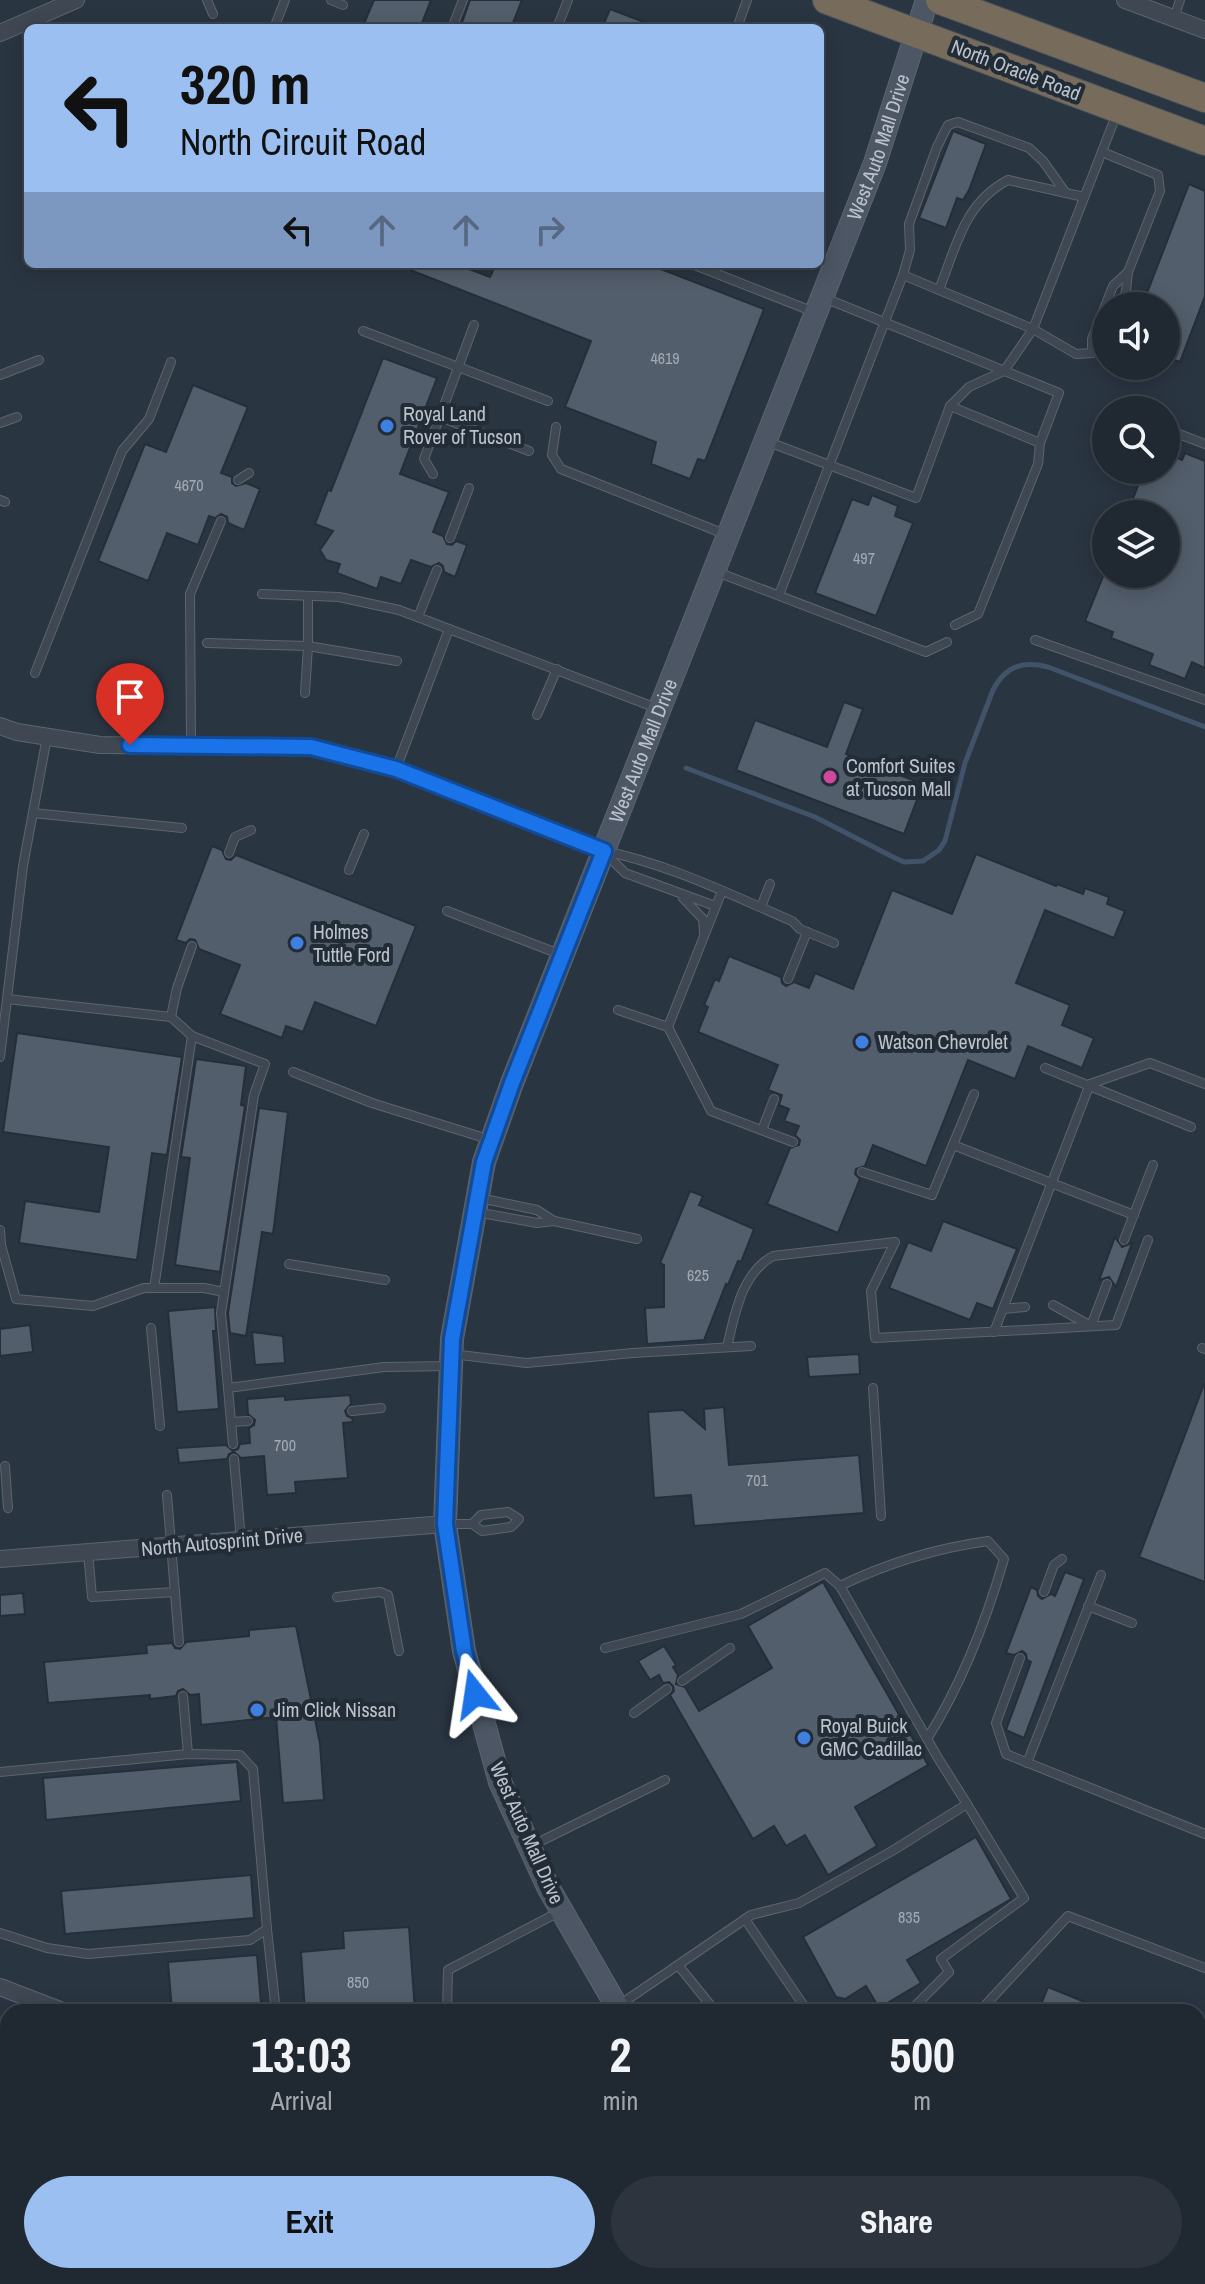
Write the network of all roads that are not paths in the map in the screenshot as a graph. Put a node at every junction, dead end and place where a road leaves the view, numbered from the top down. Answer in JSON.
{"nodes":[{"id":1,"x":76,"y":0,"type":"edge"},
{"id":2,"x":207,"y":0,"type":"edge"},
{"id":3,"x":285,"y":0,"type":"edge"},
{"id":4,"x":331,"y":0,"type":"edge"},
{"id":5,"x":463,"y":0,"type":"edge"},
{"id":6,"x":568,"y":0,"type":"edge"},
{"id":7,"x":747,"y":0,"type":"edge"},
{"id":8,"x":827,"y":0,"type":"edge"},
{"id":9,"x":927,"y":0,"type":"edge"},
{"id":10,"x":940,"y":0,"type":"edge"},
{"id":11,"x":1125,"y":0,"type":"edge"},
{"id":12,"x":1180,"y":0,"type":"edge"},
{"id":13,"x":343,"y":5,"type":"dead end"},
{"id":14,"x":39,"y":7,"type":"edge"},
{"id":15,"x":213,"y":14,"type":"dead end"},
{"id":16,"x":1174,"y":19,"type":"junction"},
{"id":17,"x":276,"y":24,"type":"edge"},
{"id":18,"x":454,"y":24,"type":"edge"},
{"id":19,"x":559,"y":24,"type":"edge"},
{"id":20,"x":738,"y":24,"type":"edge"},
{"id":21,"x":1205,"y":30,"type":"edge"},
{"id":22,"x":0,"y":33,"type":"edge"},
{"id":23,"x":918,"y":33,"type":"junction"},
{"id":24,"x":1205,"y":98,"type":"edge"},
{"id":25,"x":1118,"y":109,"type":"junction"},
{"id":26,"x":1205,"y":141,"type":"edge"},
{"id":27,"x":1102,"y":152,"type":"junction"},
{"id":28,"x":1065,"y":192,"type":"junction"},
{"id":29,"x":1084,"y":197,"type":"junction"},
{"id":30,"x":704,"y":268,"type":"edge"},
{"id":31,"x":1128,"y":272,"type":"junction"},
{"id":32,"x":903,"y":275,"type":"junction"},
{"id":33,"x":939,"y":290,"type":"junction"},
{"id":34,"x":1111,"y":292,"type":"edge"},
{"id":35,"x":1126,"y":292,"type":"edge"},
{"id":36,"x":819,"y":305,"type":"junction"},
{"id":37,"x":886,"y":321,"type":"junction"},
{"id":38,"x":474,"y":325,"type":"dead end"},
{"id":39,"x":1033,"y":329,"type":"junction"},
{"id":40,"x":363,"y":331,"type":"dead end"},
{"id":41,"x":1092,"y":353,"type":"edge"},
{"id":42,"x":39,"y":360,"type":"dead end"},
{"id":43,"x":171,"y":362,"type":"dead end"},
{"id":44,"x":458,"y":366,"type":"junction"},
{"id":45,"x":1004,"y":371,"type":"junction"},
{"id":46,"x":0,"y":375,"type":"edge"},
{"id":47,"x":548,"y":401,"type":"dead end"},
{"id":48,"x":950,"y":406,"type":"junction"},
{"id":49,"x":17,"y":417,"type":"dead end"},
{"id":50,"x":440,"y":417,"type":"junction"},
{"id":51,"x":0,"y":423,"type":"edge"},
{"id":52,"x":556,"y":427,"type":"dead end"},
{"id":53,"x":1180,"y":434,"type":"edge"},
{"id":54,"x":765,"y":441,"type":"junction"},
{"id":55,"x":1040,"y":443,"type":"junction"},
{"id":56,"x":1205,"y":444,"type":"edge"},
{"id":57,"x":529,"y":451,"type":"dead end"},
{"id":58,"x":829,"y":466,"type":"junction"},
{"id":59,"x":249,"y":473,"type":"dead end"},
{"id":60,"x":433,"y":474,"type":"dead end"},
{"id":61,"x":238,"y":480,"type":"dead end"},
{"id":62,"x":469,"y":488,"type":"dead end"},
{"id":63,"x":221,"y":521,"type":"dead end"},
{"id":64,"x":728,"y":535,"type":"junction"},
{"id":65,"x":450,"y":538,"type":"dead end"},
{"id":66,"x":437,"y":570,"type":"dead end"},
{"id":67,"x":714,"y":571,"type":"junction"},
{"id":68,"x":262,"y":594,"type":"dead end"},
{"id":69,"x":779,"y":595,"type":"junction"},
{"id":70,"x":308,"y":596,"type":"junction"},
{"id":71,"x":418,"y":617,"type":"junction"},
{"id":72,"x":955,"y":625,"type":"dead end"},
{"id":73,"x":449,"y":629,"type":"junction"},
{"id":74,"x":1035,"y":640,"type":"dead end"},
{"id":75,"x":947,"y":642,"type":"dead end"},
{"id":76,"x":207,"y":643,"type":"dead end"},
{"id":77,"x":308,"y":646,"type":"junction"},
{"id":78,"x":397,"y":661,"type":"dead end"},
{"id":79,"x":557,"y":669,"type":"junction"},
{"id":80,"x":35,"y":673,"type":"dead end"},
{"id":81,"x":305,"y":693,"type":"dead end"},
{"id":82,"x":1205,"y":700,"type":"edge"},
{"id":83,"x":660,"y":709,"type":"junction"},
{"id":84,"x":537,"y":715,"type":"dead end"},
{"id":85,"x":0,"y":726,"type":"edge"},
{"id":86,"x":47,"y":737,"type":"junction"},
{"id":87,"x":191,"y":746,"type":"junction"},
{"id":88,"x":396,"y":769,"type":"junction"},
{"id":89,"x":33,"y":813,"type":"junction"},
{"id":90,"x":182,"y":828,"type":"dead end"},
{"id":91,"x":251,"y":830,"type":"dead end"},
{"id":92,"x":364,"y":834,"type":"dead end"},
{"id":93,"x":604,"y":851,"type":"junction"},
{"id":94,"x":229,"y":853,"type":"dead end"},
{"id":95,"x":349,"y":870,"type":"dead end"},
{"id":96,"x":770,"y":884,"type":"dead end"},
{"id":97,"x":672,"y":890,"type":"junction"},
{"id":98,"x":722,"y":891,"type":"junction"},
{"id":99,"x":715,"y":906,"type":"junction"},
{"id":100,"x":761,"y":907,"type":"junction"},
{"id":101,"x":447,"y":911,"type":"dead end"},
{"id":102,"x":803,"y":930,"type":"junction"},
{"id":103,"x":704,"y":933,"type":"junction"},
{"id":104,"x":787,"y":933,"type":"dead end"},
{"id":105,"x":834,"y":943,"type":"dead end"},
{"id":106,"x":192,"y":946,"type":"dead end"},
{"id":107,"x":563,"y":955,"type":"junction"},
{"id":108,"x":788,"y":979,"type":"dead end"},
{"id":109,"x":7,"y":999,"type":"junction"},
{"id":110,"x":618,"y":1010,"type":"dead end"},
{"id":111,"x":171,"y":1017,"type":"junction"},
{"id":112,"x":668,"y":1027,"type":"junction"},
{"id":113,"x":192,"y":1036,"type":"junction"},
{"id":114,"x":0,"y":1057,"type":"edge"},
{"id":115,"x":1045,"y":1068,"type":"dead end"},
{"id":116,"x":293,"y":1072,"type":"dead end"},
{"id":117,"x":1090,"y":1084,"type":"junction"},
{"id":118,"x":1205,"y":1084,"type":"edge"},
{"id":119,"x":974,"y":1094,"type":"dead end"},
{"id":120,"x":774,"y":1099,"type":"dead end"},
{"id":121,"x":1191,"y":1127,"type":"dead end"},
{"id":122,"x":762,"y":1130,"type":"junction"},
{"id":123,"x":492,"y":1141,"type":"junction"},
{"id":124,"x":793,"y":1142,"type":"dead end"},
{"id":125,"x":953,"y":1145,"type":"junction"},
{"id":126,"x":1153,"y":1165,"type":"dead end"},
{"id":127,"x":862,"y":1172,"type":"dead end"},
{"id":128,"x":1052,"y":1183,"type":"junction"},
{"id":129,"x":476,"y":1205,"type":"junction"},
{"id":130,"x":1134,"y":1215,"type":"junction"},
{"id":131,"x":554,"y":1221,"type":"junction"},
{"id":132,"x":0,"y":1230,"type":"edge"},
{"id":133,"x":637,"y":1239,"type":"dead end"},
{"id":134,"x":1124,"y":1240,"type":"dead end"},
{"id":135,"x":1148,"y":1240,"type":"dead end"},
{"id":136,"x":289,"y":1264,"type":"dead end"},
{"id":137,"x":385,"y":1280,"type":"dead end"},
{"id":138,"x":1107,"y":1284,"type":"dead end"},
{"id":139,"x":154,"y":1288,"type":"junction"},
{"id":140,"x":224,"y":1292,"type":"junction"},
{"id":141,"x":1053,"y":1305,"type":"dead end"},
{"id":142,"x":1025,"y":1307,"type":"dead end"},
{"id":143,"x":1003,"y":1309,"type":"junction"},
{"id":144,"x":1091,"y":1326,"type":"junction"},
{"id":145,"x":151,"y":1328,"type":"dead end"},
{"id":146,"x":994,"y":1332,"type":"junction"},
{"id":147,"x":751,"y":1346,"type":"dead end"},
{"id":148,"x":727,"y":1347,"type":"junction"},
{"id":149,"x":451,"y":1359,"type":"junction"},
{"id":150,"x":232,"y":1387,"type":"junction"},
{"id":151,"x":873,"y":1388,"type":"dead end"},
{"id":152,"x":381,"y":1408,"type":"dead end"},
{"id":153,"x":352,"y":1411,"type":"dead end"},
{"id":154,"x":248,"y":1421,"type":"dead end"},
{"id":155,"x":231,"y":1422,"type":"junction"},
{"id":156,"x":160,"y":1426,"type":"dead end"},
{"id":157,"x":233,"y":1444,"type":"dead end"},
{"id":158,"x":234,"y":1459,"type":"dead end"},
{"id":159,"x":5,"y":1466,"type":"dead end"},
{"id":160,"x":167,"y":1495,"type":"dead end"},
{"id":161,"x":8,"y":1508,"type":"dead end"},
{"id":162,"x":881,"y":1516,"type":"dead end"},
{"id":163,"x":445,"y":1524,"type":"junction"},
{"id":164,"x":472,"y":1524,"type":"junction"},
{"id":165,"x":241,"y":1540,"type":"junction"},
{"id":166,"x":172,"y":1546,"type":"junction"},
{"id":167,"x":88,"y":1552,"type":"junction"},
{"id":168,"x":0,"y":1559,"type":"edge"},
{"id":169,"x":1062,"y":1559,"type":"dead end"},
{"id":170,"x":1101,"y":1575,"type":"dead end"},
{"id":171,"x":840,"y":1586,"type":"junction"},
{"id":172,"x":175,"y":1592,"type":"junction"},
{"id":173,"x":1044,"y":1592,"type":"dead end"},
{"id":174,"x":337,"y":1597,"type":"dead end"},
{"id":175,"x":1088,"y":1606,"type":"junction"},
{"id":176,"x":1132,"y":1623,"type":"dead end"},
{"id":177,"x":179,"y":1642,"type":"dead end"},
{"id":178,"x":605,"y":1648,"type":"dead end"},
{"id":179,"x":730,"y":1648,"type":"dead end"},
{"id":180,"x":399,"y":1651,"type":"dead end"},
{"id":181,"x":1020,"y":1658,"type":"dead end"},
{"id":182,"x":682,"y":1681,"type":"dead end"},
{"id":183,"x":667,"y":1689,"type":"dead end"},
{"id":184,"x":183,"y":1696,"type":"dead end"},
{"id":185,"x":634,"y":1713,"type":"dead end"},
{"id":186,"x":927,"y":1739,"type":"junction"},
{"id":187,"x":188,"y":1754,"type":"junction"},
{"id":188,"x":1027,"y":1763,"type":"junction"},
{"id":189,"x":0,"y":1772,"type":"edge"},
{"id":190,"x":665,"y":1780,"type":"dead end"},
{"id":191,"x":967,"y":1804,"type":"junction"},
{"id":192,"x":1205,"y":1834,"type":"edge"},
{"id":193,"x":530,"y":1847,"type":"junction"},
{"id":194,"x":562,"y":1911,"type":"junction"},
{"id":195,"x":745,"y":1919,"type":"junction"},
{"id":196,"x":267,"y":1929,"type":"junction"},
{"id":197,"x":0,"y":1933,"type":"edge"},
{"id":198,"x":678,"y":1965,"type":"junction"},
{"id":199,"x":1205,"y":1968,"type":"edge"},
{"id":200,"x":0,"y":1987,"type":"edge"},
{"id":201,"x":43,"y":2004,"type":"edge"},
{"id":202,"x":275,"y":2004,"type":"edge"},
{"id":203,"x":447,"y":2004,"type":"edge"},
{"id":204,"x":612,"y":2004,"type":"edge"},
{"id":205,"x":623,"y":2004,"type":"edge"},
{"id":206,"x":710,"y":2004,"type":"edge"},
{"id":207,"x":803,"y":2004,"type":"edge"},
{"id":208,"x":917,"y":2004,"type":"edge"},
{"id":209,"x":986,"y":2004,"type":"edge"}],
"edges":[{"from":1,"to":14,"type":"street"},
{"from":2,"to":15,"type":"lane"},
{"from":3,"to":17,"type":"lane"},
{"from":4,"to":13,"type":"lane"},
{"from":5,"to":18,"type":"lane"},
{"from":6,"to":19,"type":"lane"},
{"from":7,"to":20,"type":"lane"},
{"from":8,"to":23,"type":"highway","name":"North Oracle Road"},
{"from":9,"to":23,"type":"street","name":"West Auto Mall Drive"},
{"from":10,"to":24,"type":"highway","name":"North Oracle Road"},
{"from":11,"to":16,"type":"street"},
{"from":12,"to":16,"type":"lane"},
{"from":14,"to":22,"type":"street"},
{"from":16,"to":21,"type":"street"},
{"from":23,"to":25,"type":"highway","name":"North Oracle Road"},
{"from":23,"to":36,"type":"street","name":"West Auto Mall Drive"},
{"from":25,"to":26,"type":"highway","name":"North Oracle Road"},
{"from":25,"to":27,"type":"lane"},
{"from":27,"to":29,"type":"lane"},
{"from":27,"to":31,"type":"lane"},
{"from":28,"to":29,"type":"lane"},
{"from":28,"to":32,"type":"lane"},
{"from":28,"to":33,"type":"lane"},
{"from":29,"to":39,"type":"lane"},
{"from":30,"to":36,"type":"lane"},
{"from":31,"to":34,"type":"lane"},
{"from":31,"to":35,"type":"lane"},
{"from":32,"to":33,"type":"lane"},
{"from":32,"to":37,"type":"lane"},
{"from":33,"to":39,"type":"lane"},
{"from":36,"to":37,"type":"lane"},
{"from":36,"to":54,"type":"street","name":"West Auto Mall Drive"},
{"from":37,"to":45,"type":"lane"},
{"from":37,"to":58,"type":"lane"},
{"from":38,"to":44,"type":"lane"},
{"from":39,"to":41,"type":"lane"},
{"from":39,"to":45,"type":"lane"},
{"from":40,"to":44,"type":"lane"},
{"from":42,"to":46,"type":"lane"},
{"from":43,"to":80,"type":"lane"},
{"from":44,"to":47,"type":"lane"},
{"from":44,"to":50,"type":"lane"},
{"from":45,"to":48,"type":"lane"},
{"from":45,"to":55,"type":"lane"},
{"from":48,"to":55,"type":"lane"},
{"from":48,"to":58,"type":"lane"},
{"from":49,"to":51,"type":"lane"},
{"from":50,"to":57,"type":"lane"},
{"from":50,"to":60,"type":"lane"},
{"from":52,"to":64,"type":"lane"},
{"from":53,"to":56,"type":"lane"},
{"from":54,"to":58,"type":"lane"},
{"from":54,"to":64,"type":"street","name":"West Auto Mall Drive"},
{"from":55,"to":72,"type":"lane"},
{"from":58,"to":69,"type":"lane"},
{"from":59,"to":61,"type":"lane"},
{"from":62,"to":65,"type":"lane"},
{"from":63,"to":87,"type":"lane"},
{"from":64,"to":67,"type":"street","name":"West Auto Mall Drive"},
{"from":66,"to":71,"type":"lane"},
{"from":67,"to":69,"type":"lane"},
{"from":67,"to":83,"type":"street","name":"West Auto Mall Drive"},
{"from":68,"to":70,"type":"lane"},
{"from":69,"to":75,"type":"lane"},
{"from":70,"to":71,"type":"lane"},
{"from":70,"to":77,"type":"lane"},
{"from":71,"to":73,"type":"lane"},
{"from":73,"to":79,"type":"lane"},
{"from":73,"to":88,"type":"lane"},
{"from":74,"to":82,"type":"lane"},
{"from":76,"to":77,"type":"lane"},
{"from":77,"to":78,"type":"lane"},
{"from":77,"to":81,"type":"lane"},
{"from":79,"to":83,"type":"lane"},
{"from":79,"to":84,"type":"lane"},
{"from":83,"to":93,"type":"street","name":"West Auto Mall Drive"},
{"from":85,"to":86,"type":"street"},
{"from":86,"to":87,"type":"street"},
{"from":86,"to":89,"type":"lane"},
{"from":87,"to":88,"type":"street"},
{"from":88,"to":93,"type":"street"},
{"from":89,"to":90,"type":"lane"},
{"from":89,"to":109,"type":"lane"},
{"from":91,"to":94,"type":"lane"},
{"from":92,"to":95,"type":"lane"},
{"from":93,"to":97,"type":"lane"},
{"from":93,"to":98,"type":"lane"},
{"from":93,"to":107,"type":"street","name":"West Auto Mall Drive"},
{"from":96,"to":100,"type":"lane"},
{"from":97,"to":99,"type":"lane"},
{"from":97,"to":103,"type":"lane"},
{"from":98,"to":99,"type":"lane"},
{"from":98,"to":100,"type":"lane"},
{"from":99,"to":103,"type":"lane"},
{"from":100,"to":102,"type":"lane"},
{"from":101,"to":107,"type":"lane"},
{"from":102,"to":104,"type":"lane"},
{"from":102,"to":105,"type":"lane"},
{"from":102,"to":108,"type":"lane"},
{"from":103,"to":112,"type":"lane"},
{"from":106,"to":111,"type":"lane"},
{"from":107,"to":123,"type":"street","name":"West Auto Mall Drive"},
{"from":109,"to":111,"type":"lane"},
{"from":109,"to":114,"type":"lane"},
{"from":110,"to":112,"type":"lane"},
{"from":111,"to":113,"type":"lane"},
{"from":112,"to":122,"type":"lane"},
{"from":113,"to":139,"type":"lane"},
{"from":113,"to":140,"type":"lane"},
{"from":115,"to":117,"type":"lane"},
{"from":116,"to":123,"type":"lane"},
{"from":117,"to":118,"type":"lane"},
{"from":117,"to":121,"type":"lane"},
{"from":117,"to":128,"type":"lane"},
{"from":119,"to":125,"type":"lane"},
{"from":120,"to":122,"type":"lane"},
{"from":122,"to":124,"type":"lane"},
{"from":123,"to":129,"type":"street","name":"West Auto Mall Drive"},
{"from":125,"to":127,"type":"lane"},
{"from":125,"to":128,"type":"lane"},
{"from":126,"to":130,"type":"lane"},
{"from":128,"to":130,"type":"lane"},
{"from":128,"to":143,"type":"lane"},
{"from":129,"to":131,"type":"lane"},
{"from":129,"to":131,"type":"lane"},
{"from":129,"to":149,"type":"street","name":"West Auto Mall Drive"},
{"from":130,"to":134,"type":"lane"},
{"from":131,"to":133,"type":"lane"},
{"from":132,"to":139,"type":"lane"},
{"from":135,"to":144,"type":"lane"},
{"from":136,"to":137,"type":"lane"},
{"from":138,"to":144,"type":"lane"},
{"from":139,"to":140,"type":"lane"},
{"from":140,"to":150,"type":"lane"},
{"from":141,"to":144,"type":"lane"},
{"from":142,"to":143,"type":"lane"},
{"from":143,"to":146,"type":"lane"},
{"from":144,"to":146,"type":"lane"},
{"from":145,"to":156,"type":"lane"},
{"from":146,"to":148,"type":"lane"},
{"from":147,"to":148,"type":"lane"},
{"from":148,"to":149,"type":"lane"},
{"from":149,"to":150,"type":"lane"},
{"from":149,"to":163,"type":"street","name":"West Auto Mall Drive"},
{"from":150,"to":155,"type":"lane"},
{"from":151,"to":162,"type":"lane"},
{"from":152,"to":153,"type":"lane"},
{"from":154,"to":155,"type":"lane"},
{"from":155,"to":157,"type":"lane"},
{"from":158,"to":165,"type":"lane"},
{"from":159,"to":161,"type":"lane"},
{"from":160,"to":166,"type":"lane"},
{"from":163,"to":164,"type":"lane"},
{"from":163,"to":165,"type":"street","name":"North Autosprint Drive"},
{"from":163,"to":193,"type":"street","name":"West Auto Mall Drive"},
{"from":164,"to":164,"type":"lane"},
{"from":165,"to":166,"type":"street","name":"North Autosprint Drive"},
{"from":166,"to":167,"type":"street","name":"North Autosprint Drive"},
{"from":166,"to":172,"type":"lane"},
{"from":167,"to":168,"type":"street","name":"North Autosprint Drive"},
{"from":167,"to":172,"type":"lane"},
{"from":169,"to":173,"type":"lane"},
{"from":170,"to":175,"type":"lane"},
{"from":171,"to":178,"type":"lane"},
{"from":171,"to":186,"type":"lane"},
{"from":171,"to":186,"type":"lane"},
{"from":172,"to":177,"type":"lane"},
{"from":174,"to":180,"type":"lane"},
{"from":175,"to":176,"type":"lane"},
{"from":175,"to":188,"type":"lane"},
{"from":179,"to":182,"type":"lane"},
{"from":181,"to":188,"type":"lane"},
{"from":183,"to":185,"type":"lane"},
{"from":184,"to":187,"type":"lane"},
{"from":186,"to":191,"type":"lane"},
{"from":187,"to":189,"type":"lane"},
{"from":187,"to":196,"type":"lane"},
{"from":188,"to":192,"type":"lane"},
{"from":190,"to":193,"type":"lane"},
{"from":191,"to":195,"type":"lane"},
{"from":191,"to":208,"type":"lane"},
{"from":193,"to":194,"type":"street","name":"West Auto Mall Drive"},
{"from":194,"to":203,"type":"lane"},
{"from":194,"to":204,"type":"street","name":"West Auto Mall Drive"},
{"from":195,"to":198,"type":"lane"},
{"from":195,"to":207,"type":"lane"},
{"from":196,"to":197,"type":"lane"},
{"from":196,"to":202,"type":"lane"},
{"from":198,"to":205,"type":"lane"},
{"from":198,"to":206,"type":"lane"},
{"from":199,"to":209,"type":"lane"},
{"from":200,"to":201,"type":"street"}]}
